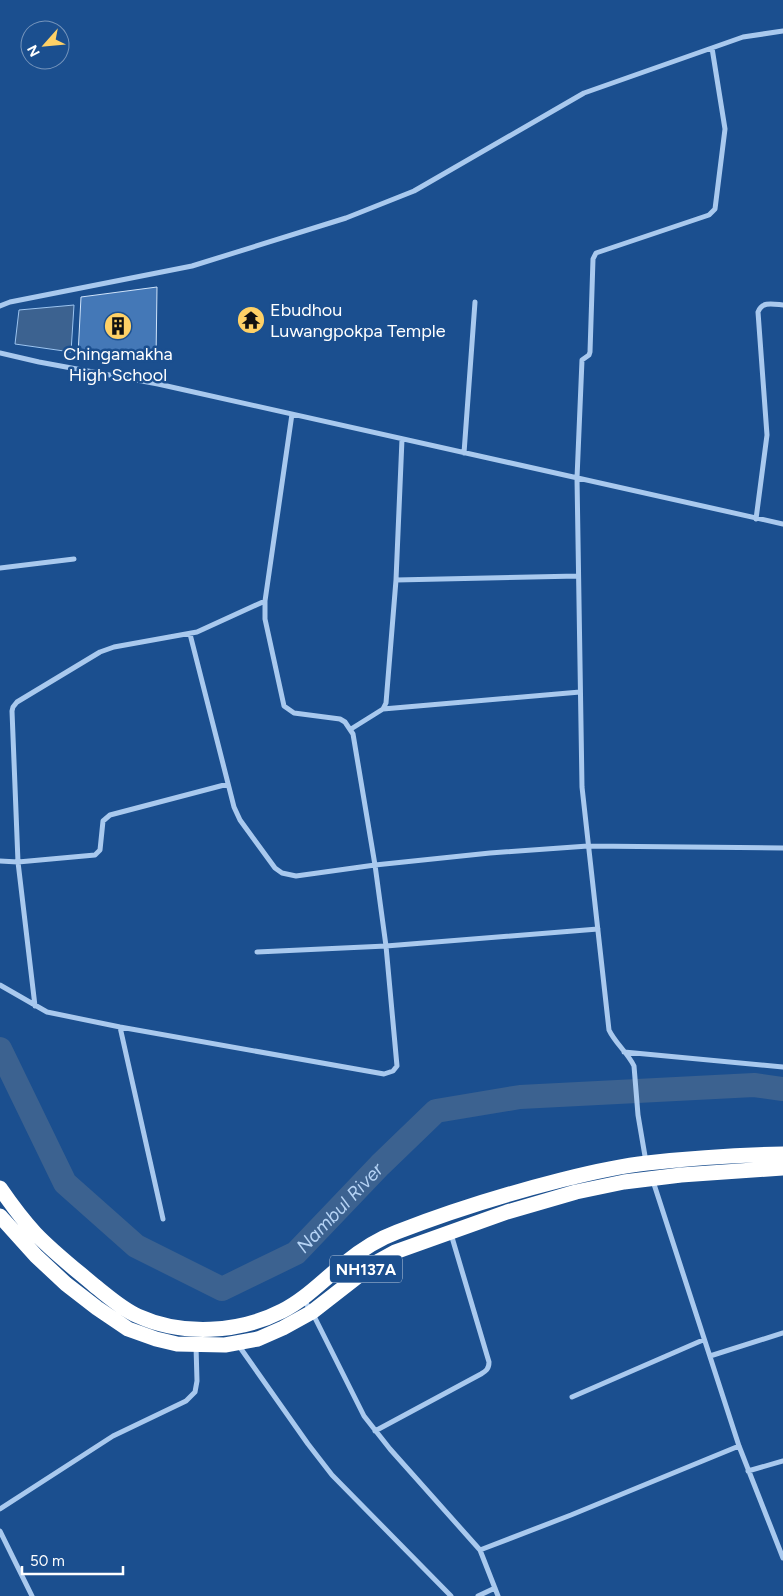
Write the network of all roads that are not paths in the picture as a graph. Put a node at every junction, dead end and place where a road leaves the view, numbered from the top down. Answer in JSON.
{"nodes":[{"id":1,"x":783,"y":31,"type":"edge"},
{"id":2,"x":712,"y":48,"type":"junction"},
{"id":3,"x":475,"y":302,"type":"dead end"},
{"id":4,"x":783,"y":304,"type":"edge"},
{"id":5,"x":0,"y":306,"type":"edge"},
{"id":6,"x":0,"y":353,"type":"edge"},
{"id":7,"x":292,"y":414,"type":"junction"},
{"id":8,"x":402,"y":439,"type":"junction"},
{"id":9,"x":464,"y":453,"type":"junction"},
{"id":10,"x":577,"y":478,"type":"junction"},
{"id":11,"x":756,"y":519,"type":"junction"},
{"id":12,"x":783,"y":524,"type":"edge"},
{"id":13,"x":74,"y":559,"type":"dead end"},
{"id":14,"x":0,"y":568,"type":"edge"},
{"id":15,"x":578,"y":576,"type":"junction"},
{"id":16,"x":396,"y":580,"type":"junction"},
{"id":17,"x":266,"y":601,"type":"junction"},
{"id":18,"x":190,"y":634,"type":"junction"},
{"id":19,"x":580,"y":692,"type":"junction"},
{"id":20,"x":383,"y":709,"type":"junction"},
{"id":21,"x":350,"y":730,"type":"junction"},
{"id":22,"x":228,"y":784,"type":"junction"},
{"id":23,"x":588,"y":846,"type":"junction"},
{"id":24,"x":783,"y":848,"type":"edge"},
{"id":25,"x":0,"y":861,"type":"edge"},
{"id":26,"x":18,"y":862,"type":"junction"},
{"id":27,"x":375,"y":865,"type":"junction"},
{"id":28,"x":598,"y":929,"type":"junction"},
{"id":29,"x":386,"y":946,"type":"junction"},
{"id":30,"x":257,"y":952,"type":"dead end"},
{"id":31,"x":0,"y":986,"type":"edge"},
{"id":32,"x":35,"y":1006,"type":"junction"},
{"id":33,"x":120,"y":1027,"type":"junction"},
{"id":34,"x":624,"y":1052,"type":"junction"},
{"id":35,"x":783,"y":1066,"type":"edge"},
{"id":36,"x":783,"y":1154,"type":"edge"},
{"id":37,"x":646,"y":1163,"type":"junction"},
{"id":38,"x":783,"y":1168,"type":"edge"},
{"id":39,"x":652,"y":1179,"type":"junction"},
{"id":40,"x":0,"y":1188,"type":"edge"},
{"id":41,"x":0,"y":1216,"type":"edge"},
{"id":42,"x":164,"y":1219,"type":"dead end"},
{"id":43,"x":450,"y":1231,"type":"junction"},
{"id":44,"x":303,"y":1299,"type":"junction"},
{"id":45,"x":312,"y":1312,"type":"junction"},
{"id":46,"x":783,"y":1333,"type":"edge"},
{"id":47,"x":703,"y":1340,"type":"junction"},
{"id":48,"x":237,"y":1343,"type":"junction"},
{"id":49,"x":196,"y":1346,"type":"junction"},
{"id":50,"x":710,"y":1356,"type":"junction"},
{"id":51,"x":572,"y":1397,"type":"dead end"},
{"id":52,"x":375,"y":1431,"type":"junction"},
{"id":53,"x":739,"y":1446,"type":"junction"},
{"id":54,"x":783,"y":1461,"type":"edge"},
{"id":55,"x":748,"y":1472,"type":"junction"},
{"id":56,"x":0,"y":1509,"type":"edge"},
{"id":57,"x":0,"y":1531,"type":"edge"},
{"id":58,"x":480,"y":1550,"type":"junction"},
{"id":59,"x":783,"y":1558,"type":"edge"},
{"id":60,"x":495,"y":1588,"type":"junction"},
{"id":61,"x":32,"y":1596,"type":"edge"},
{"id":62,"x":451,"y":1596,"type":"edge"},
{"id":63,"x":478,"y":1596,"type":"edge"},
{"id":64,"x":498,"y":1596,"type":"edge"}],
"edges":[{"from":1,"to":2,"type":"street"},
{"from":2,"to":5,"type":"street"},
{"from":2,"to":10,"type":"street"},
{"from":3,"to":9,"type":"street"},
{"from":4,"to":11,"type":"street"},
{"from":6,"to":7,"type":"street"},
{"from":7,"to":8,"type":"street"},
{"from":7,"to":17,"type":"street"},
{"from":8,"to":9,"type":"street"},
{"from":8,"to":16,"type":"street"},
{"from":9,"to":10,"type":"street"},
{"from":10,"to":11,"type":"street"},
{"from":10,"to":15,"type":"street"},
{"from":11,"to":12,"type":"street"},
{"from":13,"to":14,"type":"street"},
{"from":15,"to":16,"type":"street"},
{"from":15,"to":19,"type":"street"},
{"from":16,"to":20,"type":"street"},
{"from":17,"to":18,"type":"street"},
{"from":17,"to":21,"type":"street"},
{"from":18,"to":22,"type":"street"},
{"from":18,"to":26,"type":"street"},
{"from":19,"to":20,"type":"street"},
{"from":19,"to":23,"type":"street"},
{"from":20,"to":21,"type":"street"},
{"from":21,"to":27,"type":"street"},
{"from":22,"to":26,"type":"street"},
{"from":22,"to":27,"type":"street"},
{"from":23,"to":24,"type":"street"},
{"from":23,"to":27,"type":"street"},
{"from":23,"to":28,"type":"street"},
{"from":25,"to":26,"type":"street"},
{"from":26,"to":32,"type":"street"},
{"from":27,"to":29,"type":"street"},
{"from":28,"to":29,"type":"street"},
{"from":28,"to":34,"type":"street"},
{"from":29,"to":30,"type":"street"},
{"from":29,"to":33,"type":"street"},
{"from":31,"to":32,"type":"street"},
{"from":32,"to":33,"type":"street"},
{"from":33,"to":42,"type":"street"},
{"from":34,"to":35,"type":"street"},
{"from":34,"to":37,"type":"street"},
{"from":36,"to":37,"type":"highway","number":"NH137A"},
{"from":37,"to":39,"type":"street"},
{"from":37,"to":44,"type":"highway","number":"NH137A"},
{"from":38,"to":39,"type":"highway","number":"NH137A"},
{"from":39,"to":43,"type":"highway","number":"NH137A"},
{"from":39,"to":47,"type":"street"},
{"from":40,"to":44,"type":"highway","number":"NH137A"},
{"from":41,"to":49,"type":"highway","number":"NH137A"},
{"from":43,"to":45,"type":"highway","number":"NH137A"},
{"from":43,"to":52,"type":"street"},
{"from":44,"to":45,"type":"street"},
{"from":45,"to":48,"type":"highway","number":"NH137A"},
{"from":45,"to":52,"type":"street"},
{"from":46,"to":50,"type":"street"},
{"from":47,"to":50,"type":"street"},
{"from":47,"to":51,"type":"street"},
{"from":48,"to":49,"type":"highway","number":"NH137A"},
{"from":48,"to":62,"type":"street"},
{"from":49,"to":56,"type":"street"},
{"from":50,"to":53,"type":"street"},
{"from":52,"to":58,"type":"street"},
{"from":53,"to":55,"type":"street"},
{"from":53,"to":58,"type":"street"},
{"from":54,"to":55,"type":"street"},
{"from":55,"to":59,"type":"street"},
{"from":57,"to":61,"type":"street"},
{"from":58,"to":60,"type":"street"},
{"from":60,"to":63,"type":"street"},
{"from":60,"to":64,"type":"street"}]}
